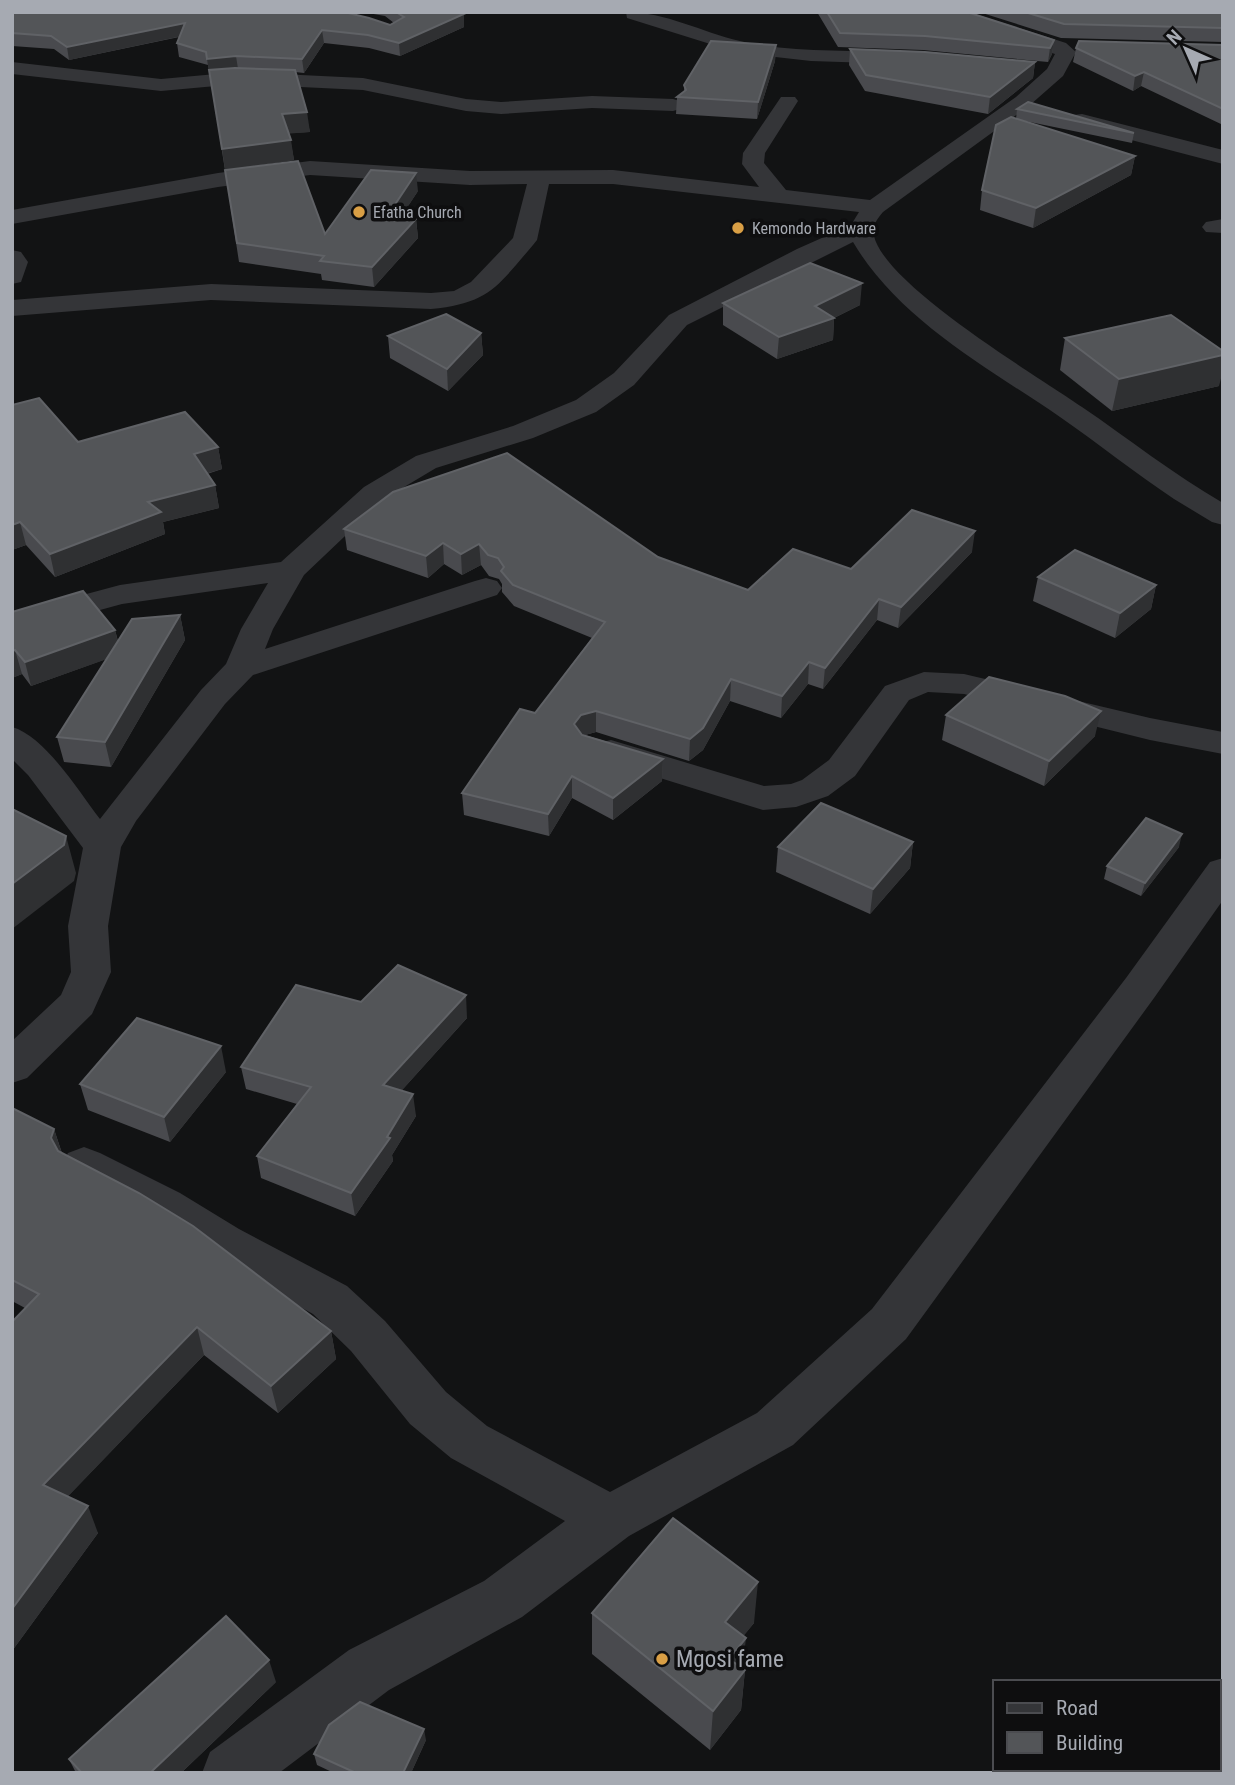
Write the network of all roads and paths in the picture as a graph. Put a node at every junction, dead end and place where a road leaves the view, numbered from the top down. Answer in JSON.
{"nodes":[{"id":1,"x":949,"y":12,"type":"edge"},
{"id":2,"x":634,"y":14,"type":"dead end"},
{"id":3,"x":1059,"y":47,"type":"junction"},
{"id":4,"x":1083,"y":48,"type":"edge"},
{"id":5,"x":923,"y":58,"type":"edge"},
{"id":6,"x":12,"y":68,"type":"edge"},
{"id":7,"x":1030,"y":69,"type":"edge"},
{"id":8,"x":1056,"y":72,"type":"junction"},
{"id":9,"x":788,"y":102,"type":"dead end"},
{"id":10,"x":673,"y":105,"type":"dead end"},
{"id":11,"x":1042,"y":107,"type":"junction"},
{"id":12,"x":1223,"y":157,"type":"edge"},
{"id":13,"x":540,"y":176,"type":"junction"},
{"id":14,"x":777,"y":194,"type":"junction"},
{"id":15,"x":12,"y":217,"type":"edge"},
{"id":16,"x":868,"y":218,"type":"junction"},
{"id":17,"x":12,"y":257,"type":"edge"},
{"id":18,"x":12,"y":277,"type":"edge"},
{"id":19,"x":12,"y":308,"type":"edge"},
{"id":20,"x":1223,"y":516,"type":"edge"},
{"id":21,"x":290,"y":570,"type":"junction"},
{"id":22,"x":486,"y":588,"type":"dead end"},
{"id":23,"x":12,"y":624,"type":"edge"},
{"id":24,"x":241,"y":668,"type":"junction"},
{"id":25,"x":12,"y":738,"type":"edge"},
{"id":26,"x":1223,"y":743,"type":"edge"},
{"id":27,"x":595,"y":746,"type":"edge"},
{"id":28,"x":102,"y":847,"type":"junction"},
{"id":29,"x":1223,"y":871,"type":"edge"},
{"id":30,"x":12,"y":1067,"type":"edge"},
{"id":31,"x":84,"y":1165,"type":"edge"},
{"id":32,"x":610,"y":1519,"type":"junction"},
{"id":33,"x":231,"y":1773,"type":"edge"}],
"edges":[{"from":1,"to":3,"type":"street"},
{"from":2,"to":5,"type":"street"},
{"from":3,"to":4,"type":"street"},
{"from":3,"to":8,"type":"street"},
{"from":6,"to":10,"type":"street"},
{"from":7,"to":8,"type":"street"},
{"from":8,"to":11,"type":"street"},
{"from":9,"to":14,"type":"street"},
{"from":11,"to":12,"type":"street"},
{"from":11,"to":16,"type":"street"},
{"from":13,"to":14,"type":"street"},
{"from":13,"to":15,"type":"street"},
{"from":13,"to":19,"type":"street"},
{"from":14,"to":16,"type":"street"},
{"from":16,"to":20,"type":"street"},
{"from":16,"to":21,"type":"street"},
{"from":17,"to":18,"type":"street"},
{"from":21,"to":23,"type":"street"},
{"from":21,"to":24,"type":"street"},
{"from":22,"to":24,"type":"street"},
{"from":24,"to":28,"type":"street"},
{"from":25,"to":28,"type":"street"},
{"from":26,"to":27,"type":"street"},
{"from":28,"to":30,"type":"street"},
{"from":29,"to":32,"type":"street"},
{"from":31,"to":32,"type":"street"},
{"from":32,"to":33,"type":"street"}]}
